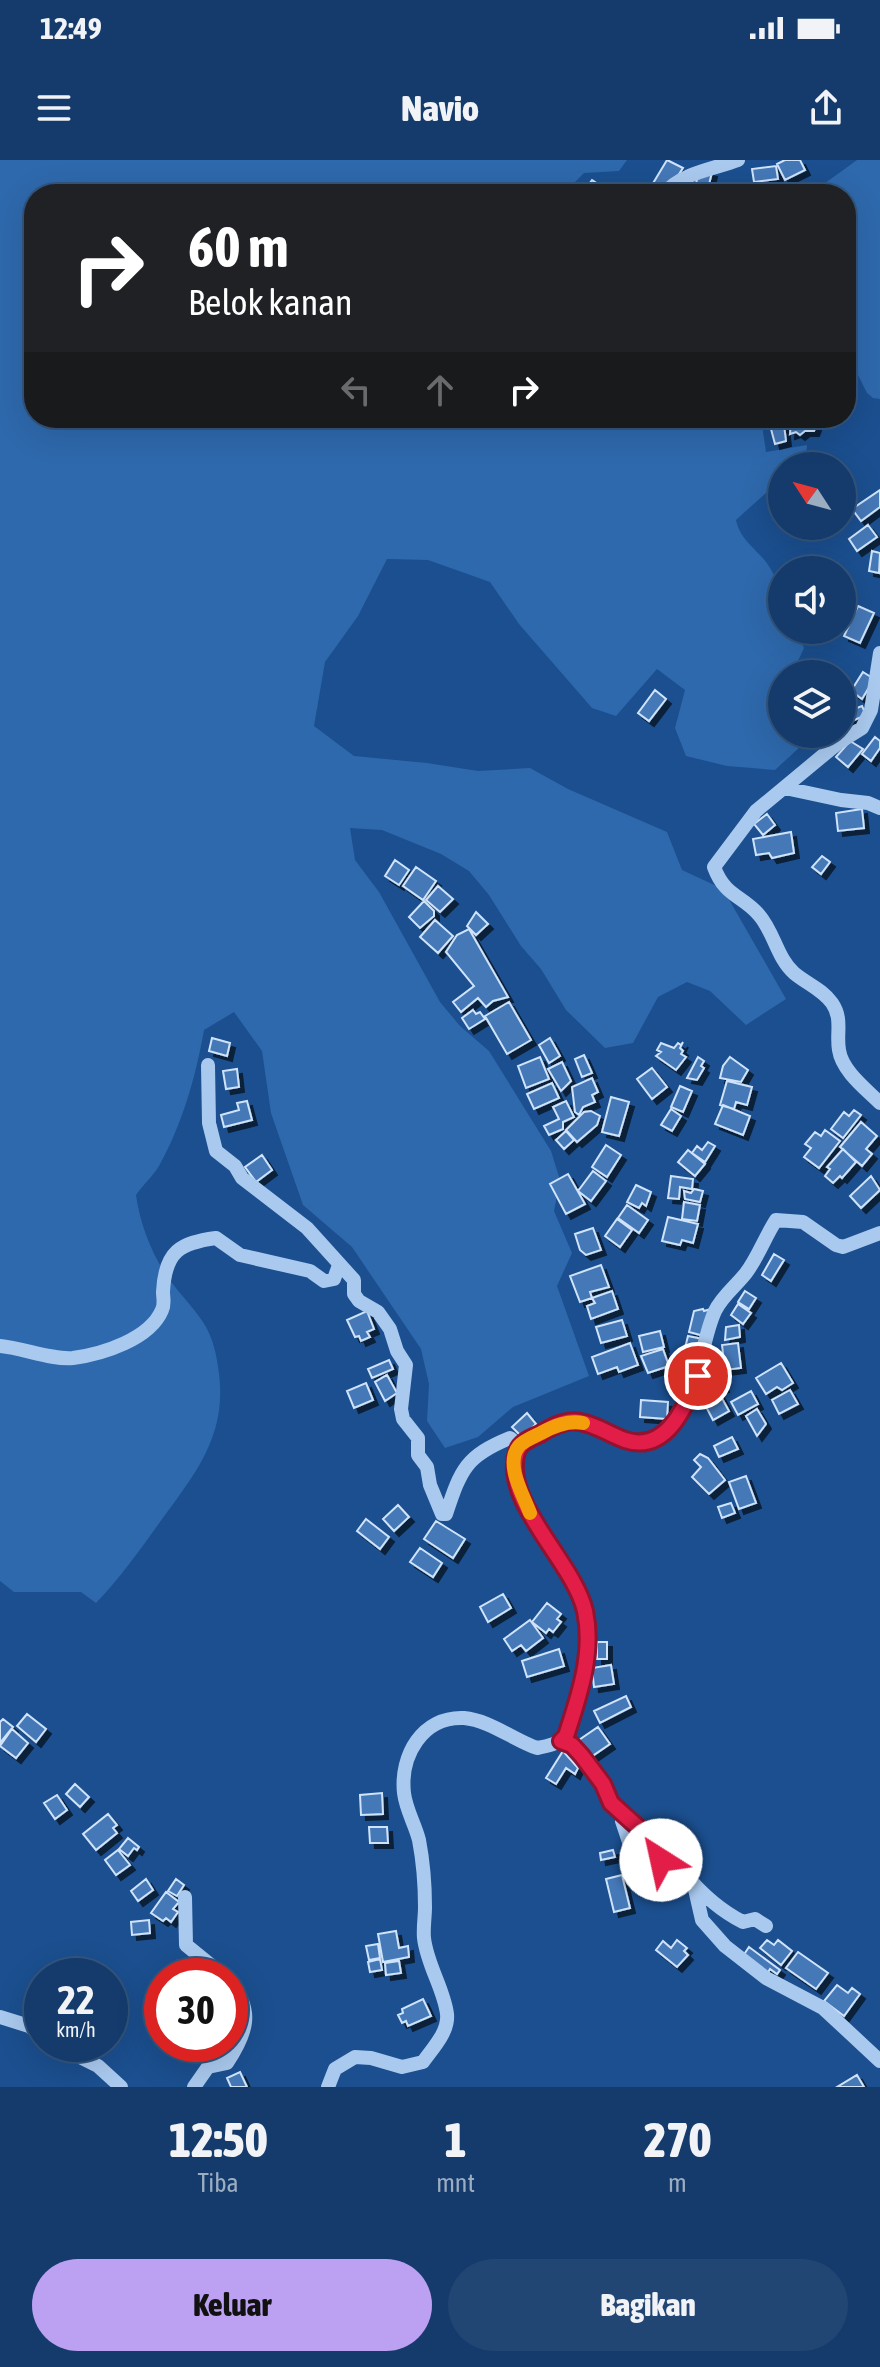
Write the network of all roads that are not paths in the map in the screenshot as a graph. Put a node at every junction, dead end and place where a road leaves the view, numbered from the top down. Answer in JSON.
{"nodes":[{"id":1,"x":738,"y":160,"type":"edge"},
{"id":2,"x":676,"y":184,"type":"edge"},
{"id":3,"x":880,"y":653,"type":"edge"},
{"id":4,"x":785,"y":788,"type":"junction"},
{"id":5,"x":880,"y":808,"type":"edge"},
{"id":6,"x":208,"y":1065,"type":"dead end"},
{"id":7,"x":880,"y":1103,"type":"edge"},
{"id":8,"x":880,"y":1233,"type":"edge"},
{"id":9,"x":339,"y":1265,"type":"junction"},
{"id":10,"x":0,"y":1346,"type":"edge"},
{"id":11,"x":519,"y":1445,"type":"junction"},
{"id":12,"x":561,"y":1741,"type":"junction"},
{"id":13,"x":625,"y":1817,"type":"junction"},
{"id":14,"x":692,"y":1881,"type":"junction"},
{"id":15,"x":639,"y":1885,"type":"dead end"},
{"id":16,"x":185,"y":1897,"type":"dead end"},
{"id":17,"x":766,"y":1926,"type":"dead end"},
{"id":18,"x":202,"y":1958,"type":"edge"},
{"id":19,"x":0,"y":2017,"type":"edge"},
{"id":20,"x":24,"y":2024,"type":"edge"},
{"id":21,"x":880,"y":2061,"type":"edge"},
{"id":22,"x":90,"y":2062,"type":"edge"},
{"id":23,"x":228,"y":2062,"type":"edge"},
{"id":24,"x":121,"y":2087,"type":"edge"},
{"id":25,"x":194,"y":2087,"type":"edge"},
{"id":26,"x":328,"y":2087,"type":"edge"}],
"edges":[{"from":1,"to":2,"type":"street"},
{"from":3,"to":4,"type":"street"},
{"from":4,"to":5,"type":"street"},
{"from":4,"to":7,"type":"street"},
{"from":6,"to":9,"type":"street"},
{"from":8,"to":11,"type":"street"},
{"from":9,"to":10,"type":"street"},
{"from":9,"to":11,"type":"street"},
{"from":11,"to":12,"type":"street"},
{"from":12,"to":13,"type":"street"},
{"from":12,"to":26,"type":"street"},
{"from":13,"to":14,"type":"street"},
{"from":13,"to":15,"type":"street"},
{"from":14,"to":17,"type":"street"},
{"from":14,"to":21,"type":"street"},
{"from":16,"to":18,"type":"street"},
{"from":19,"to":20,"type":"street"},
{"from":22,"to":24,"type":"street"},
{"from":23,"to":25,"type":"street"}]}
